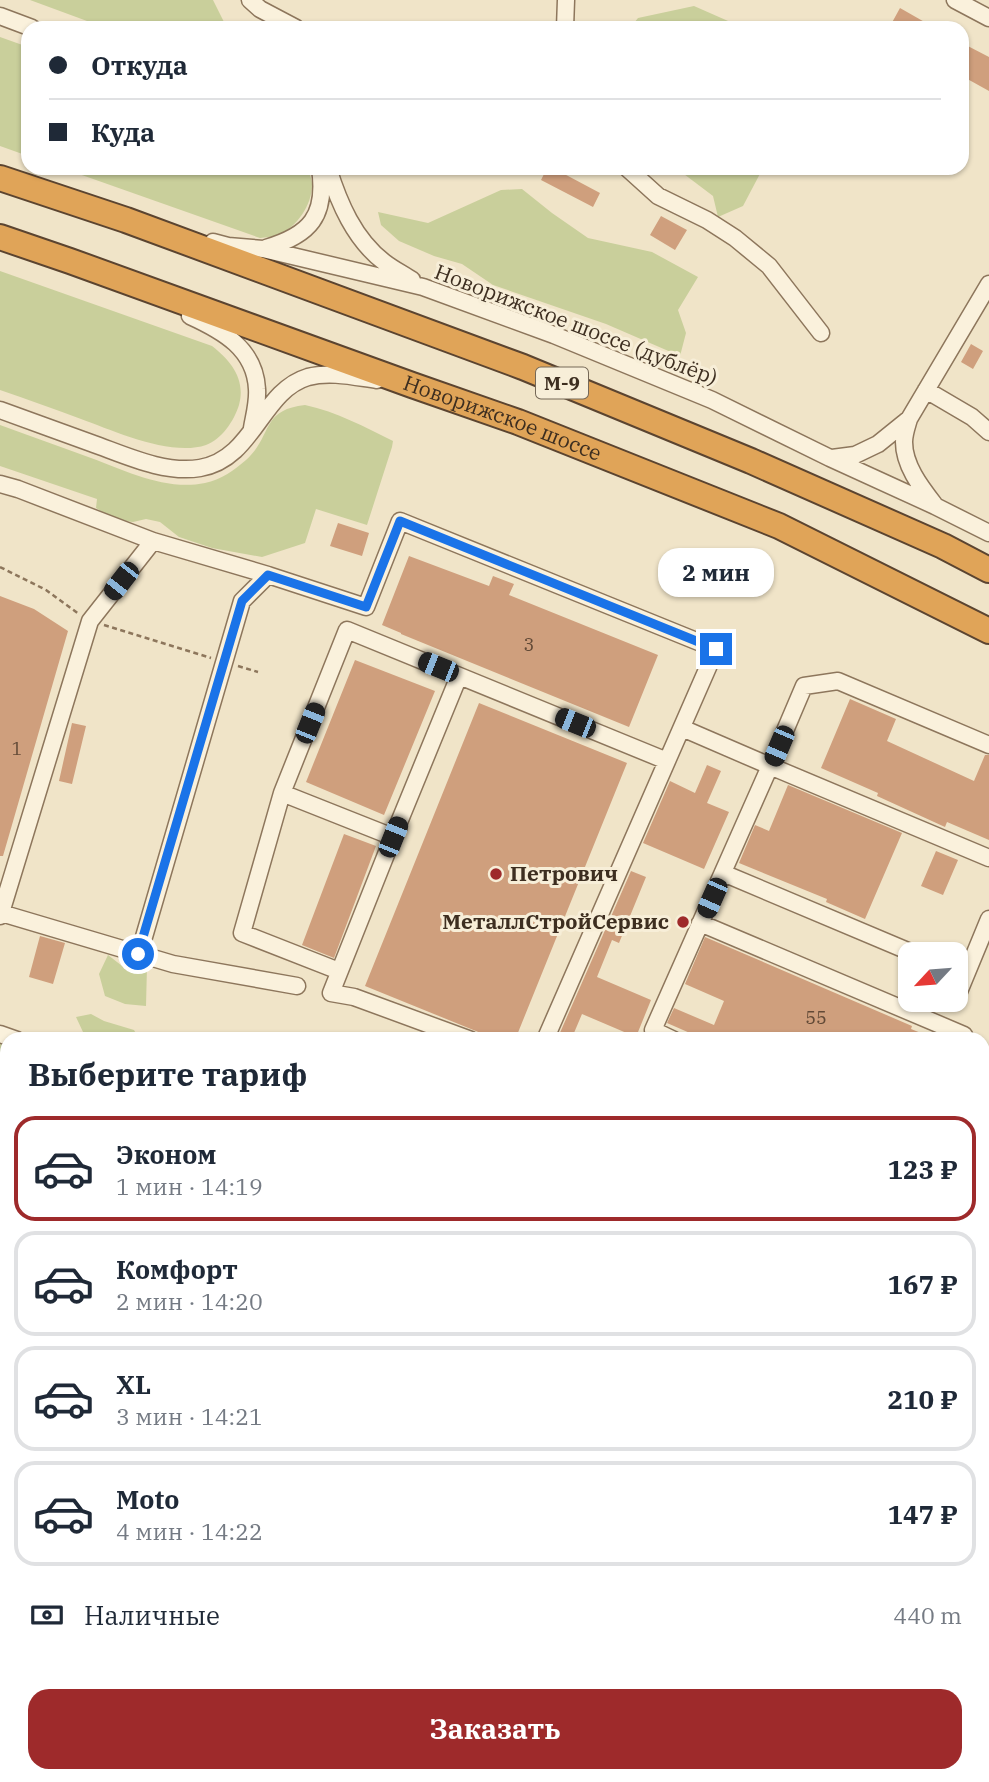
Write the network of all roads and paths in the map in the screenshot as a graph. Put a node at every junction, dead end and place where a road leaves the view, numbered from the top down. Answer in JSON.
{"nodes":[{"id":1,"x":250,"y":0,"type":"edge"},
{"id":2,"x":566,"y":0,"type":"edge"},
{"id":3,"x":955,"y":0,"type":"edge"},
{"id":4,"x":0,"y":16,"type":"edge"},
{"id":5,"x":989,"y":18,"type":"edge"},
{"id":6,"x":283,"y":21,"type":"edge"},
{"id":7,"x":565,"y":21,"type":"edge"},
{"id":8,"x":21,"y":24,"type":"edge"},
{"id":9,"x":321,"y":175,"type":"edge"},
{"id":10,"x":330,"y":175,"type":"edge"},
{"id":11,"x":635,"y":175,"type":"edge"},
{"id":12,"x":0,"y":178,"type":"edge"},
{"id":13,"x":126,"y":220,"type":"junction"},
{"id":14,"x":0,"y":237,"type":"edge"},
{"id":15,"x":263,"y":249,"type":"junction"},
{"id":16,"x":70,"y":261,"type":"junction"},
{"id":17,"x":989,"y":284,"type":"edge"},
{"id":18,"x":423,"y":287,"type":"junction"},
{"id":19,"x":821,"y":332,"type":"dead end"},
{"id":20,"x":412,"y":385,"type":"junction"},
{"id":21,"x":926,"y":390,"type":"junction"},
{"id":22,"x":0,"y":410,"type":"edge"},
{"id":23,"x":909,"y":419,"type":"junction"},
{"id":24,"x":989,"y":432,"type":"edge"},
{"id":25,"x":251,"y":433,"type":"junction"},
{"id":26,"x":830,"y":458,"type":"junction"},
{"id":27,"x":0,"y":484,"type":"edge"},
{"id":28,"x":935,"y":506,"type":"junction"},
{"id":29,"x":989,"y":533,"type":"edge"},
{"id":30,"x":153,"y":541,"type":"junction"},
{"id":31,"x":0,"y":567,"type":"edge"},
{"id":32,"x":989,"y":570,"type":"edge"},
{"id":33,"x":268,"y":575,"type":"junction"},
{"id":34,"x":361,"y":606,"type":"junction"},
{"id":35,"x":90,"y":621,"type":"junction"},
{"id":36,"x":989,"y":631,"type":"edge"},
{"id":37,"x":351,"y":632,"type":"junction"},
{"id":38,"x":224,"y":662,"type":"junction"},
{"id":39,"x":258,"y":672,"type":"dead end"},
{"id":40,"x":459,"y":676,"type":"junction"},
{"id":41,"x":682,"y":728,"type":"junction"},
{"id":42,"x":989,"y":745,"type":"edge"},
{"id":43,"x":667,"y":761,"type":"junction"},
{"id":44,"x":770,"y":766,"type":"junction"},
{"id":45,"x":282,"y":793,"type":"junction"},
{"id":46,"x":393,"y":837,"type":"junction"},
{"id":47,"x":989,"y":858,"type":"edge"},
{"id":48,"x":723,"y":873,"type":"junction"},
{"id":49,"x":0,"y":915,"type":"edge"},
{"id":50,"x":989,"y":919,"type":"edge"},
{"id":51,"x":700,"y":923,"type":"junction"},
{"id":52,"x":898,"y":947,"type":"edge"},
{"id":53,"x":138,"y":954,"type":"junction"},
{"id":54,"x":968,"y":960,"type":"edge"},
{"id":55,"x":339,"y":971,"type":"junction"},
{"id":56,"x":297,"y":986,"type":"dead end"},
{"id":57,"x":950,"y":1012,"type":"edge"},
{"id":58,"x":944,"y":1026,"type":"junction"},
{"id":59,"x":449,"y":1032,"type":"edge"},
{"id":60,"x":548,"y":1032,"type":"edge"},
{"id":61,"x":657,"y":1032,"type":"edge"},
{"id":62,"x":959,"y":1032,"type":"edge"}],
"edges":[{"from":1,"to":6,"type":"street"},
{"from":2,"to":7,"type":"street"},
{"from":3,"to":5,"type":"street"},
{"from":4,"to":8,"type":"street"},
{"from":9,"to":15,"type":"street"},
{"from":10,"to":18,"type":"street"},
{"from":11,"to":19,"type":"street"},
{"from":12,"to":13,"type":"highway","number":"М-9"},
{"from":13,"to":15,"type":"street","name":"Новорижское шоссе (дублёр)"},
{"from":13,"to":32,"type":"highway","number":"М-9"},
{"from":14,"to":16,"type":"highway","name":"Новорижское шоссе","number":"М-9"},
{"from":15,"to":18,"type":"street","name":"Новорижское шоссе (дублёр)"},
{"from":16,"to":20,"type":"highway","name":"Новорижское шоссе","number":"М-9"},
{"from":16,"to":25,"type":"street","number":"М-9"},
{"from":17,"to":21,"type":"street"},
{"from":18,"to":26,"type":"street","name":"Новорижское шоссе (дублёр)"},
{"from":20,"to":25,"type":"street","number":"М-9"},
{"from":20,"to":36,"type":"highway","name":"Новорижское шоссе","number":"М-9"},
{"from":21,"to":23,"type":"street"},
{"from":21,"to":24,"type":"street"},
{"from":22,"to":25,"type":"street","number":"М-9"},
{"from":23,"to":26,"type":"street"},
{"from":23,"to":28,"type":"street"},
{"from":26,"to":28,"type":"street","name":"Новорижское шоссе (дублёр)"},
{"from":27,"to":30,"type":"street"},
{"from":28,"to":29,"type":"street","name":"Новорижское шоссе (дублёр)"},
{"from":30,"to":33,"type":"street"},
{"from":30,"to":35,"type":"street"},
{"from":31,"to":35,"type":"path"},
{"from":33,"to":34,"type":"street"},
{"from":33,"to":38,"type":"street"},
{"from":34,"to":37,"type":"street"},
{"from":34,"to":41,"type":"street"},
{"from":35,"to":38,"type":"path"},
{"from":35,"to":49,"type":"street"},
{"from":37,"to":40,"type":"street"},
{"from":37,"to":45,"type":"street"},
{"from":38,"to":39,"type":"path"},
{"from":38,"to":53,"type":"street"},
{"from":40,"to":43,"type":"street"},
{"from":40,"to":46,"type":"street"},
{"from":41,"to":43,"type":"street"},
{"from":41,"to":44,"type":"street"},
{"from":42,"to":44,"type":"street"},
{"from":43,"to":60,"type":"street"},
{"from":44,"to":47,"type":"street"},
{"from":44,"to":48,"type":"street"},
{"from":45,"to":46,"type":"street"},
{"from":45,"to":55,"type":"street"},
{"from":46,"to":55,"type":"street"},
{"from":48,"to":51,"type":"street"},
{"from":48,"to":52,"type":"street"},
{"from":49,"to":53,"type":"street"},
{"from":50,"to":54,"type":"street"},
{"from":51,"to":58,"type":"street"},
{"from":51,"to":61,"type":"street"},
{"from":53,"to":56,"type":"street"},
{"from":55,"to":59,"type":"street"},
{"from":57,"to":58,"type":"street"},
{"from":58,"to":62,"type":"street"}]}
